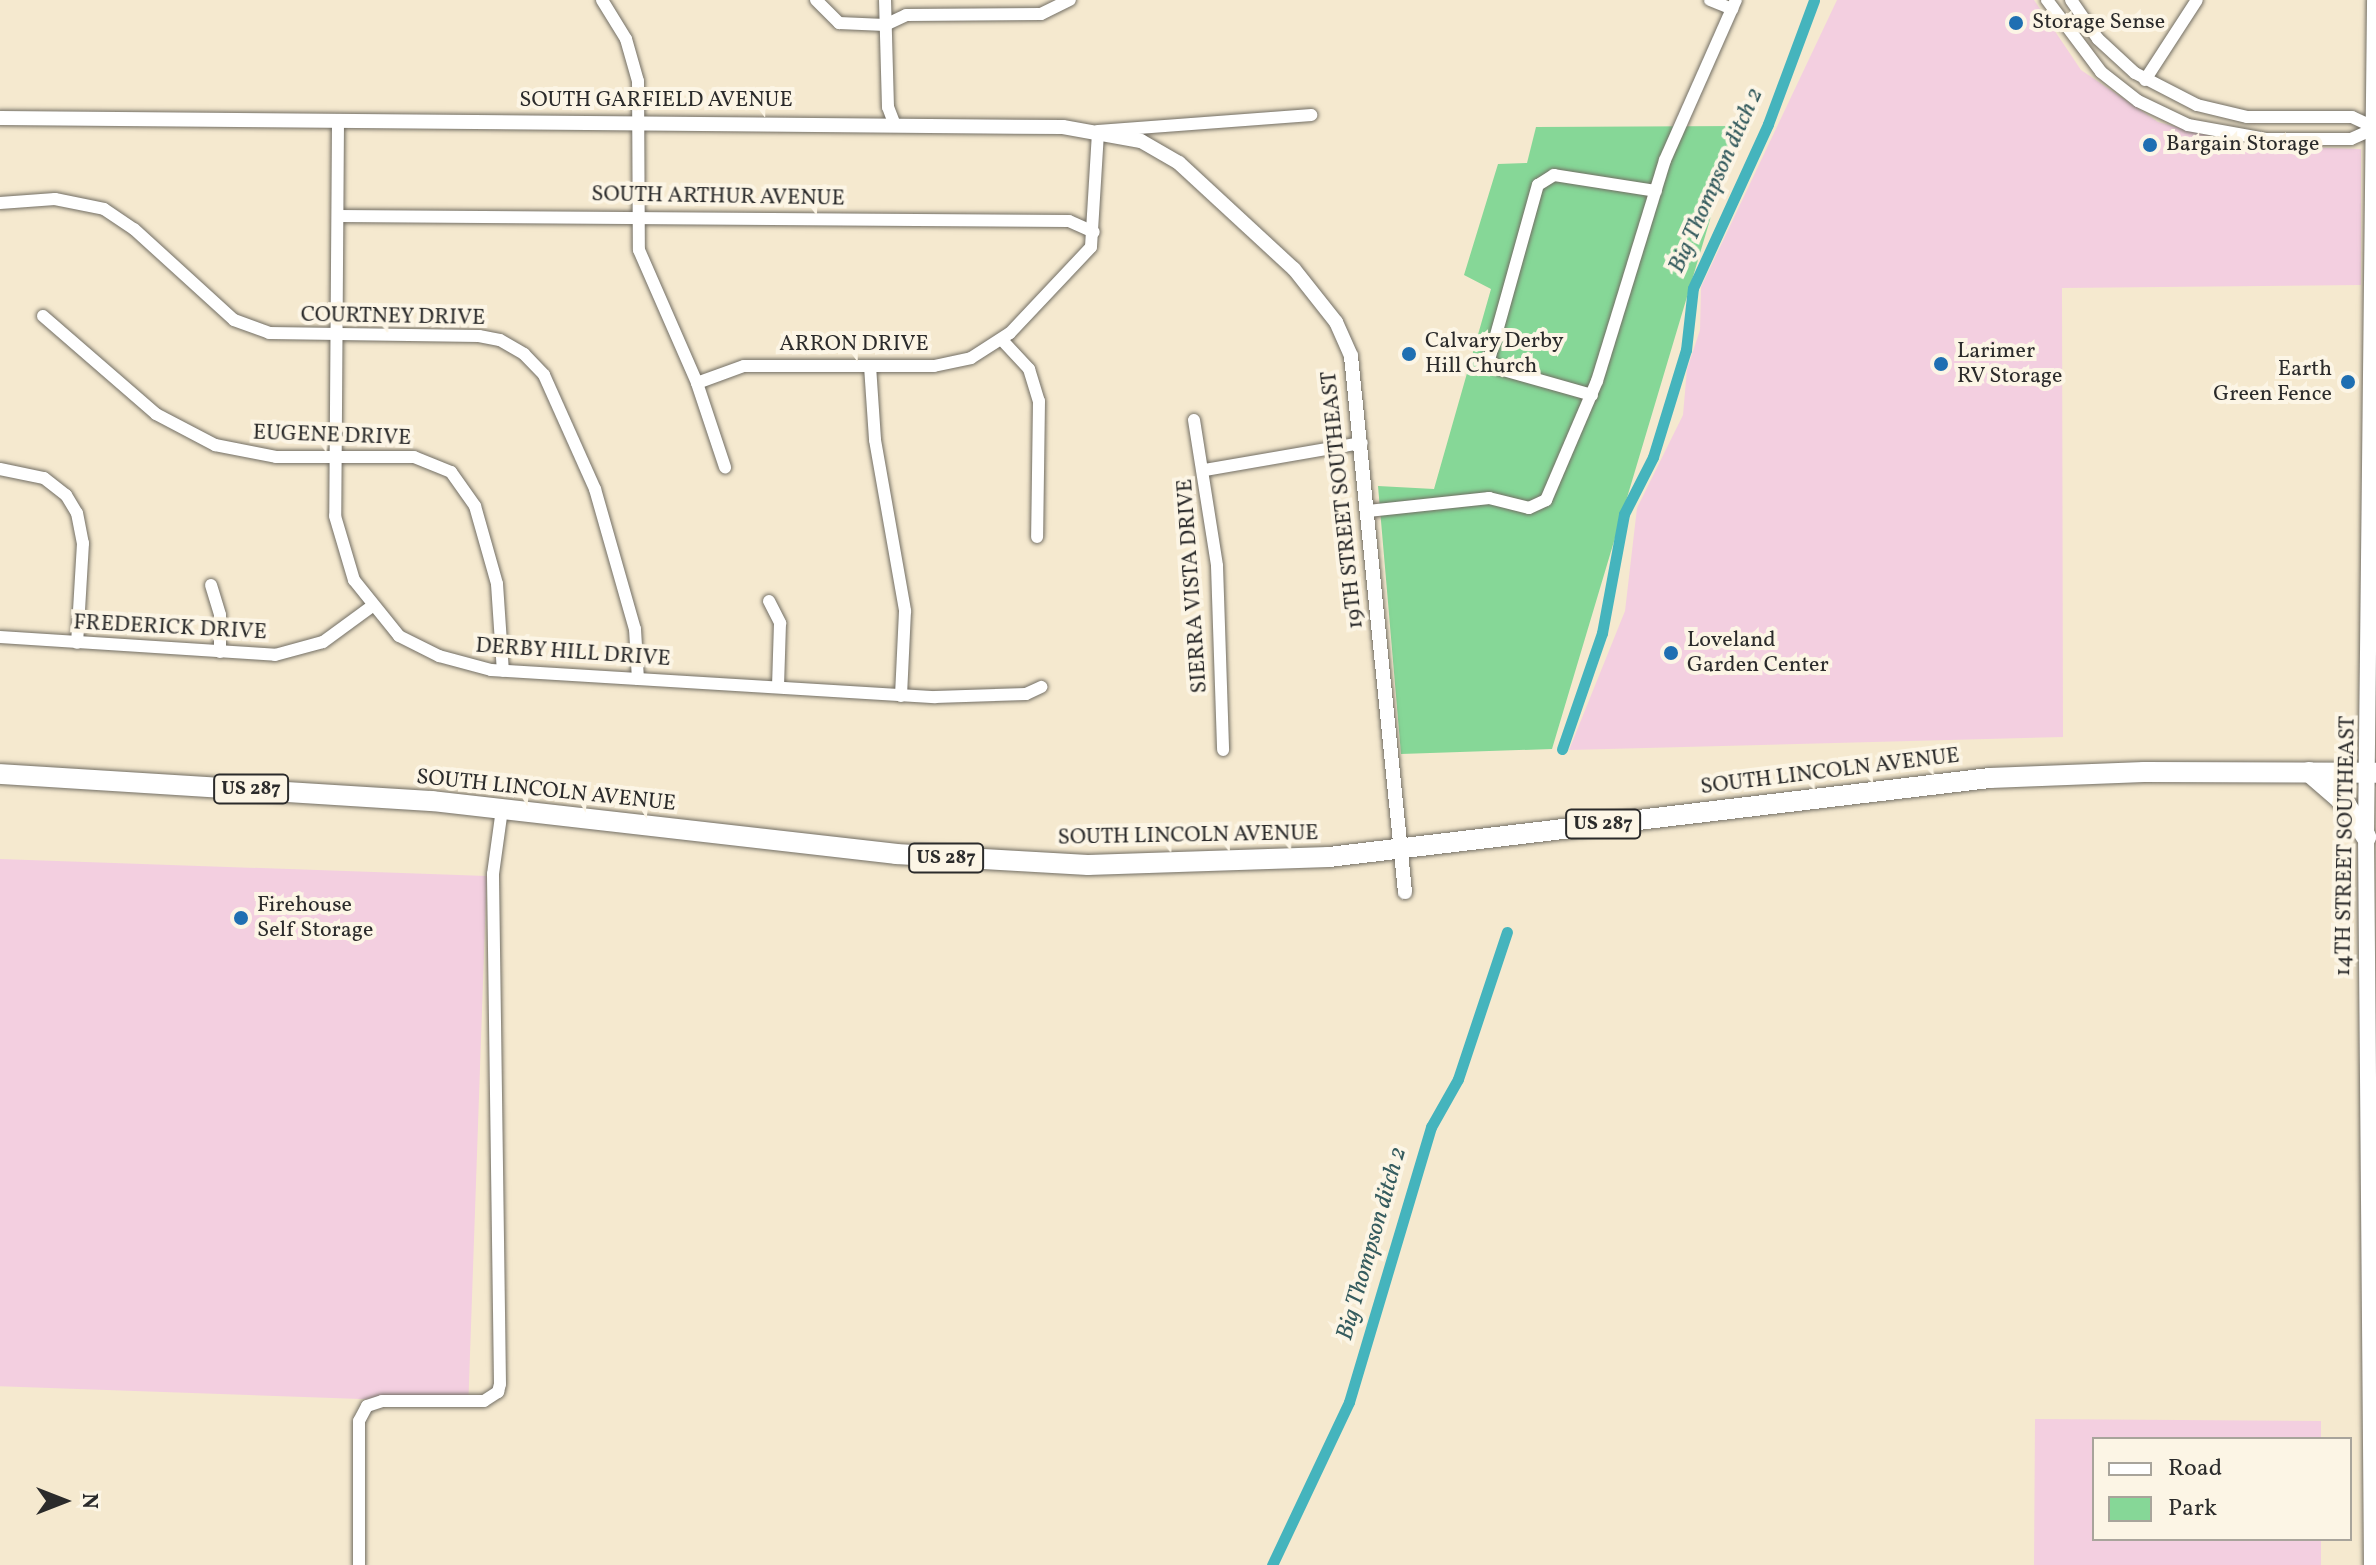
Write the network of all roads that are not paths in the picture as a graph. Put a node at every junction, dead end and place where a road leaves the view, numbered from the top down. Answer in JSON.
{"nodes":[{"id":1,"x":602,"y":0,"type":"edge"},
{"id":2,"x":816,"y":0,"type":"edge"},
{"id":3,"x":885,"y":0,"type":"edge"},
{"id":4,"x":1070,"y":0,"type":"edge"},
{"id":5,"x":1710,"y":0,"type":"edge"},
{"id":6,"x":2047,"y":0,"type":"edge"},
{"id":7,"x":2071,"y":0,"type":"edge"},
{"id":8,"x":2197,"y":0,"type":"edge"},
{"id":9,"x":2375,"y":0,"type":"edge"},
{"id":10,"x":1734,"y":5,"type":"edge"},
{"id":11,"x":885,"y":25,"type":"junction"},
{"id":12,"x":2145,"y":80,"type":"junction"},
{"id":13,"x":1311,"y":115,"type":"dead end"},
{"id":14,"x":0,"y":118,"type":"edge"},
{"id":15,"x":338,"y":122,"type":"junction"},
{"id":16,"x":639,"y":123,"type":"junction"},
{"id":17,"x":895,"y":125,"type":"junction"},
{"id":18,"x":2376,"y":128,"type":"edge"},
{"id":19,"x":1098,"y":131,"type":"junction"},
{"id":20,"x":1656,"y":191,"type":"junction"},
{"id":21,"x":0,"y":203,"type":"edge"},
{"id":22,"x":638,"y":215,"type":"junction"},
{"id":23,"x":338,"y":216,"type":"junction"},
{"id":24,"x":1094,"y":232,"type":"junction"},
{"id":25,"x":43,"y":316,"type":"dead end"},
{"id":26,"x":336,"y":336,"type":"junction"},
{"id":27,"x":1002,"y":340,"type":"junction"},
{"id":28,"x":870,"y":366,"type":"junction"},
{"id":29,"x":697,"y":383,"type":"junction"},
{"id":30,"x":1592,"y":395,"type":"junction"},
{"id":31,"x":1194,"y":420,"type":"dead end"},
{"id":32,"x":1362,"y":443,"type":"junction"},
{"id":33,"x":2374,"y":448,"type":"edge"},
{"id":34,"x":335,"y":458,"type":"junction"},
{"id":35,"x":725,"y":467,"type":"dead end"},
{"id":36,"x":0,"y":469,"type":"edge"},
{"id":37,"x":1205,"y":470,"type":"junction"},
{"id":38,"x":1368,"y":511,"type":"junction"},
{"id":39,"x":1037,"y":537,"type":"dead end"},
{"id":40,"x":211,"y":585,"type":"dead end"},
{"id":41,"x":769,"y":601,"type":"dead end"},
{"id":42,"x":371,"y":607,"type":"junction"},
{"id":43,"x":0,"y":637,"type":"edge"},
{"id":44,"x":77,"y":643,"type":"junction"},
{"id":45,"x":220,"y":652,"type":"junction"},
{"id":46,"x":503,"y":671,"type":"junction"},
{"id":47,"x":638,"y":679,"type":"junction"},
{"id":48,"x":778,"y":687,"type":"junction"},
{"id":49,"x":1041,"y":687,"type":"dead end"},
{"id":50,"x":901,"y":696,"type":"junction"},
{"id":51,"x":1223,"y":750,"type":"dead end"},
{"id":52,"x":2309,"y":772,"type":"junction"},
{"id":53,"x":2372,"y":773,"type":"edge"},
{"id":54,"x":0,"y":774,"type":"edge"},
{"id":55,"x":502,"y":809,"type":"junction"},
{"id":56,"x":2366,"y":837,"type":"junction"},
{"id":57,"x":1400,"y":850,"type":"junction"},
{"id":58,"x":1405,"y":892,"type":"dead end"},
{"id":59,"x":2367,"y":1268,"type":"junction"},
{"id":60,"x":2376,"y":1373,"type":"edge"},
{"id":61,"x":2372,"y":1416,"type":"edge"},
{"id":62,"x":359,"y":1565,"type":"edge"},
{"id":63,"x":2372,"y":1565,"type":"edge"}],
"edges":[{"from":1,"to":16,"type":"street"},
{"from":2,"to":11,"type":"street"},
{"from":3,"to":11,"type":"street"},
{"from":4,"to":11,"type":"street"},
{"from":5,"to":10,"type":"street"},
{"from":6,"to":18,"type":"street"},
{"from":7,"to":12,"type":"street"},
{"from":8,"to":12,"type":"street"},
{"from":9,"to":18,"type":"main road","name":"14TH STREET SOUTHEAST"},
{"from":10,"to":20,"type":"street"},
{"from":11,"to":17,"type":"street"},
{"from":12,"to":18,"type":"street"},
{"from":13,"to":19,"type":"street","name":"SOUTH GARFIELD AVENUE"},
{"from":14,"to":15,"type":"street","name":"SOUTH GARFIELD AVENUE"},
{"from":15,"to":16,"type":"street","name":"SOUTH GARFIELD AVENUE"},
{"from":15,"to":23,"type":"street","name":"DERBY HILL DRIVE"},
{"from":16,"to":17,"type":"street","name":"SOUTH GARFIELD AVENUE"},
{"from":16,"to":22,"type":"street"},
{"from":17,"to":19,"type":"street","name":"SOUTH GARFIELD AVENUE"},
{"from":18,"to":33,"type":"main road","name":"14TH STREET SOUTHEAST"},
{"from":19,"to":24,"type":"street","name":"ARRON DRIVE"},
{"from":19,"to":32,"type":"street","name":"19TH STREET SOUTHEAST"},
{"from":20,"to":30,"type":"street"},
{"from":20,"to":30,"type":"street"},
{"from":21,"to":26,"type":"street","name":"COURTNEY DRIVE"},
{"from":22,"to":23,"type":"street","name":"SOUTH ARTHUR AVENUE"},
{"from":22,"to":24,"type":"street","name":"SOUTH ARTHUR AVENUE"},
{"from":22,"to":29,"type":"street"},
{"from":23,"to":26,"type":"street","name":"DERBY HILL DRIVE"},
{"from":24,"to":27,"type":"street","name":"ARRON DRIVE"},
{"from":25,"to":34,"type":"street","name":"EUGENE DRIVE"},
{"from":26,"to":34,"type":"street","name":"DERBY HILL DRIVE"},
{"from":26,"to":47,"type":"street","name":"COURTNEY DRIVE"},
{"from":27,"to":28,"type":"street","name":"ARRON DRIVE"},
{"from":27,"to":39,"type":"street"},
{"from":28,"to":29,"type":"street","name":"ARRON DRIVE"},
{"from":28,"to":50,"type":"street"},
{"from":29,"to":35,"type":"street"},
{"from":30,"to":38,"type":"street"},
{"from":31,"to":37,"type":"street","name":"SIERRA VISTA DRIVE"},
{"from":32,"to":37,"type":"street"},
{"from":32,"to":38,"type":"street","name":"19TH STREET SOUTHEAST"},
{"from":33,"to":53,"type":"main road","name":"14TH STREET SOUTHEAST"},
{"from":34,"to":42,"type":"street","name":"DERBY HILL DRIVE"},
{"from":34,"to":46,"type":"street","name":"EUGENE DRIVE"},
{"from":36,"to":44,"type":"street"},
{"from":37,"to":51,"type":"street","name":"SIERRA VISTA DRIVE"},
{"from":38,"to":57,"type":"street","name":"19TH STREET SOUTHEAST"},
{"from":40,"to":45,"type":"street"},
{"from":41,"to":48,"type":"street"},
{"from":42,"to":45,"type":"street","name":"FREDERICK DRIVE"},
{"from":42,"to":46,"type":"street","name":"DERBY HILL DRIVE"},
{"from":43,"to":44,"type":"street","name":"FREDERICK DRIVE"},
{"from":44,"to":45,"type":"street","name":"FREDERICK DRIVE"},
{"from":46,"to":47,"type":"street","name":"DERBY HILL DRIVE"},
{"from":47,"to":48,"type":"street","name":"DERBY HILL DRIVE"},
{"from":48,"to":50,"type":"street","name":"DERBY HILL DRIVE"},
{"from":49,"to":50,"type":"street","name":"DERBY HILL DRIVE"},
{"from":52,"to":53,"type":"highway","name":"SOUTH LINCOLN AVENUE","number":"US 287"},
{"from":52,"to":56,"type":"highway"},
{"from":52,"to":57,"type":"highway","name":"SOUTH LINCOLN AVENUE","number":"US 287"},
{"from":53,"to":56,"type":"main road","name":"14TH STREET SOUTHEAST"},
{"from":54,"to":55,"type":"highway","name":"SOUTH LINCOLN AVENUE","number":"US 287"},
{"from":55,"to":57,"type":"highway","name":"SOUTH LINCOLN AVENUE","number":"US 287"},
{"from":55,"to":62,"type":"street"},
{"from":56,"to":59,"type":"main road","name":"14TH STREET SOUTHEAST"},
{"from":57,"to":58,"type":"street","name":"19TH STREET SOUTHEAST"},
{"from":59,"to":60,"type":"main road"},
{"from":59,"to":61,"type":"main road","name":"14TH STREET SOUTHEAST"},
{"from":61,"to":63,"type":"main road","name":"14TH STREET SOUTHEAST"}]}
